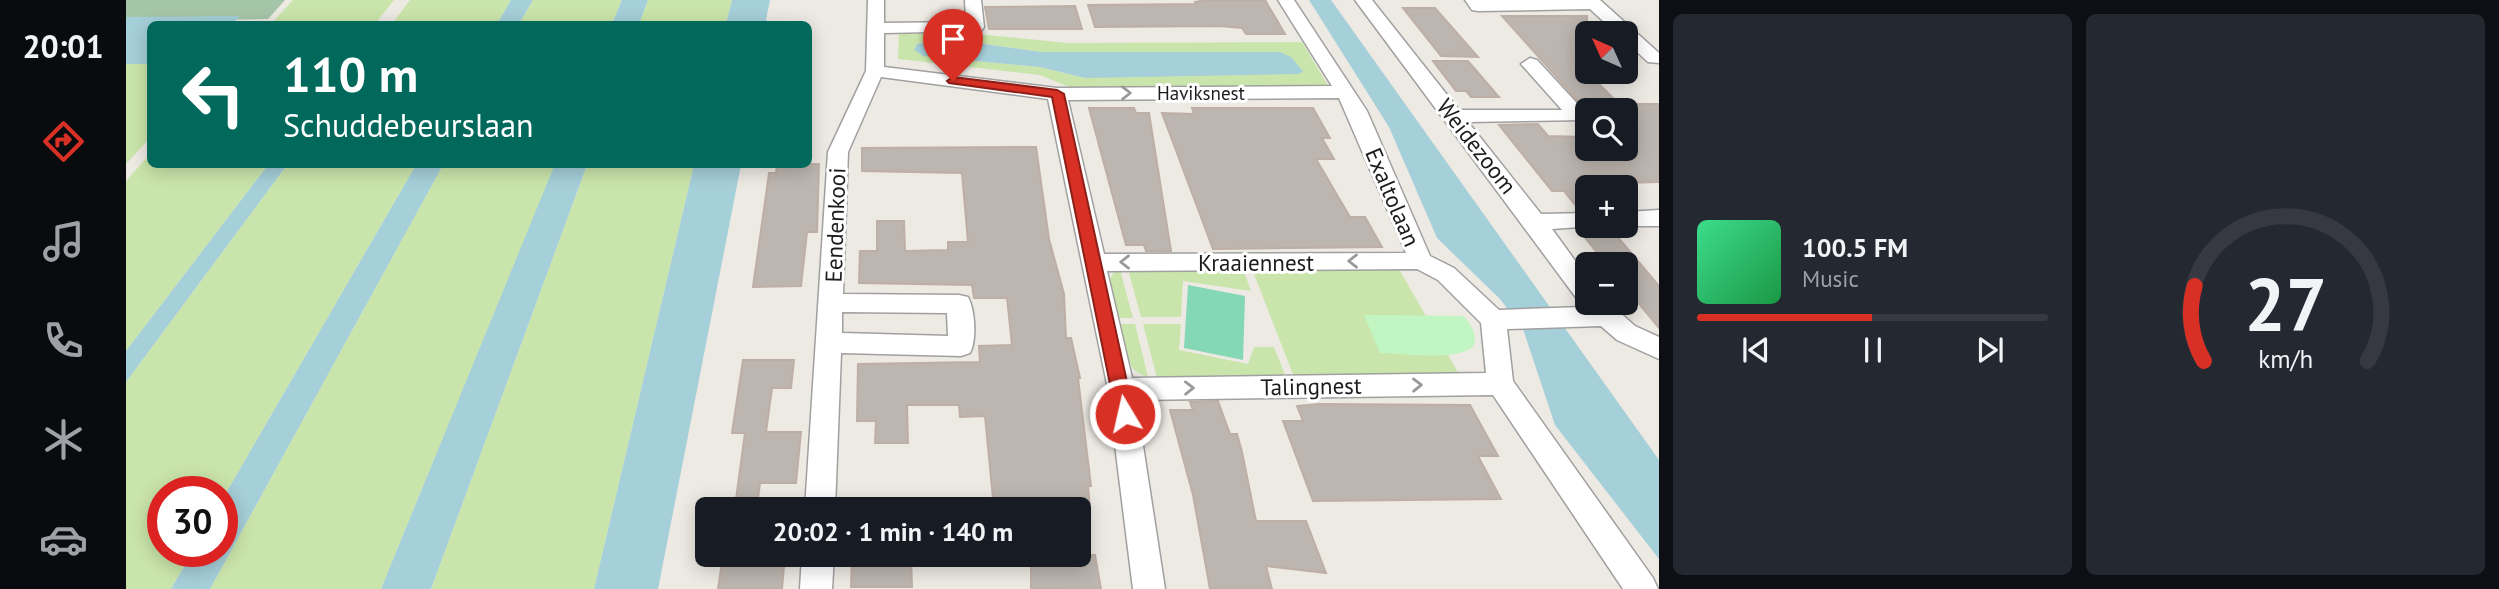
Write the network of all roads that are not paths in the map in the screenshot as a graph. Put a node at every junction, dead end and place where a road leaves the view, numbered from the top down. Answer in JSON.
{"nodes":[{"id":1,"x":876,"y":0,"type":"edge"},
{"id":2,"x":973,"y":0,"type":"edge"},
{"id":3,"x":1286,"y":0,"type":"edge"},
{"id":4,"x":1363,"y":0,"type":"edge"},
{"id":5,"x":1473,"y":0,"type":"edge"},
{"id":6,"x":1592,"y":2,"type":"edge"},
{"id":7,"x":876,"y":28,"type":"junction"},
{"id":8,"x":1659,"y":58,"type":"edge"},
{"id":9,"x":1530,"y":64,"type":"dead end"},
{"id":10,"x":875,"y":71,"type":"junction"},
{"id":11,"x":1344,"y":92,"type":"junction"},
{"id":12,"x":1057,"y":94,"type":"junction"},
{"id":13,"x":1453,"y":116,"type":"junction"},
{"id":14,"x":1638,"y":220,"type":"edge"},
{"id":15,"x":1657,"y":220,"type":"edge"},
{"id":16,"x":1575,"y":221,"type":"edge"},
{"id":17,"x":1535,"y":222,"type":"junction"},
{"id":18,"x":1421,"y":261,"type":"junction"},
{"id":19,"x":1092,"y":262,"type":"junction"},
{"id":20,"x":1575,"y":278,"type":"edge"},
{"id":21,"x":833,"y":303,"type":"junction"},
{"id":22,"x":1580,"y":315,"type":"edge"},
{"id":23,"x":1604,"y":315,"type":"edge"},
{"id":24,"x":1501,"y":320,"type":"junction"},
{"id":25,"x":830,"y":344,"type":"junction"},
{"id":26,"x":1659,"y":349,"type":"edge"},
{"id":27,"x":1500,"y":384,"type":"junction"},
{"id":28,"x":1121,"y":389,"type":"junction"},
{"id":29,"x":821,"y":497,"type":"edge"},
{"id":30,"x":817,"y":567,"type":"edge"},
{"id":31,"x":816,"y":589,"type":"edge"},
{"id":32,"x":1149,"y":589,"type":"edge"},
{"id":33,"x":1642,"y":589,"type":"edge"}],
"edges":[{"from":1,"to":7,"type":"street"},
{"from":2,"to":7,"type":"street"},
{"from":3,"to":11,"type":"street","name":"Exaltolaan"},
{"from":4,"to":13,"type":"street","name":"Weidezoom"},
{"from":5,"to":6,"type":"street"},
{"from":6,"to":8,"type":"street"},
{"from":7,"to":10,"type":"street"},
{"from":9,"to":13,"type":"street"},
{"from":10,"to":12,"type":"street","name":"Haviksnest"},
{"from":10,"to":21,"type":"street","name":"Eendenkooi"},
{"from":12,"to":11,"type":"street","name":"Haviksnest","one_way":true},
{"from":11,"to":18,"type":"street","name":"Exaltolaan"},
{"from":12,"to":19,"type":"street"},
{"from":13,"to":17,"type":"street","name":"Weidezoom"},
{"from":14,"to":15,"type":"street"},
{"from":16,"to":17,"type":"street"},
{"from":17,"to":20,"type":"street","name":"Weidezoom"},
{"from":18,"to":19,"type":"street","name":"Kraaiennest","one_way":true},
{"from":18,"to":24,"type":"street","name":"Exaltolaan"},
{"from":19,"to":28,"type":"street"},
{"from":21,"to":25,"type":"street","name":"Eendenkooi"},
{"from":21,"to":25,"type":"street","name":"Eendenkooi"},
{"from":22,"to":24,"type":"street"},
{"from":23,"to":26,"type":"street"},
{"from":24,"to":27,"type":"street"},
{"from":25,"to":29,"type":"street","name":"Eendenkooi"},
{"from":28,"to":27,"type":"street","name":"Talingnest","one_way":true},
{"from":27,"to":33,"type":"street"},
{"from":28,"to":32,"type":"street"},
{"from":30,"to":31,"type":"street"}]}
